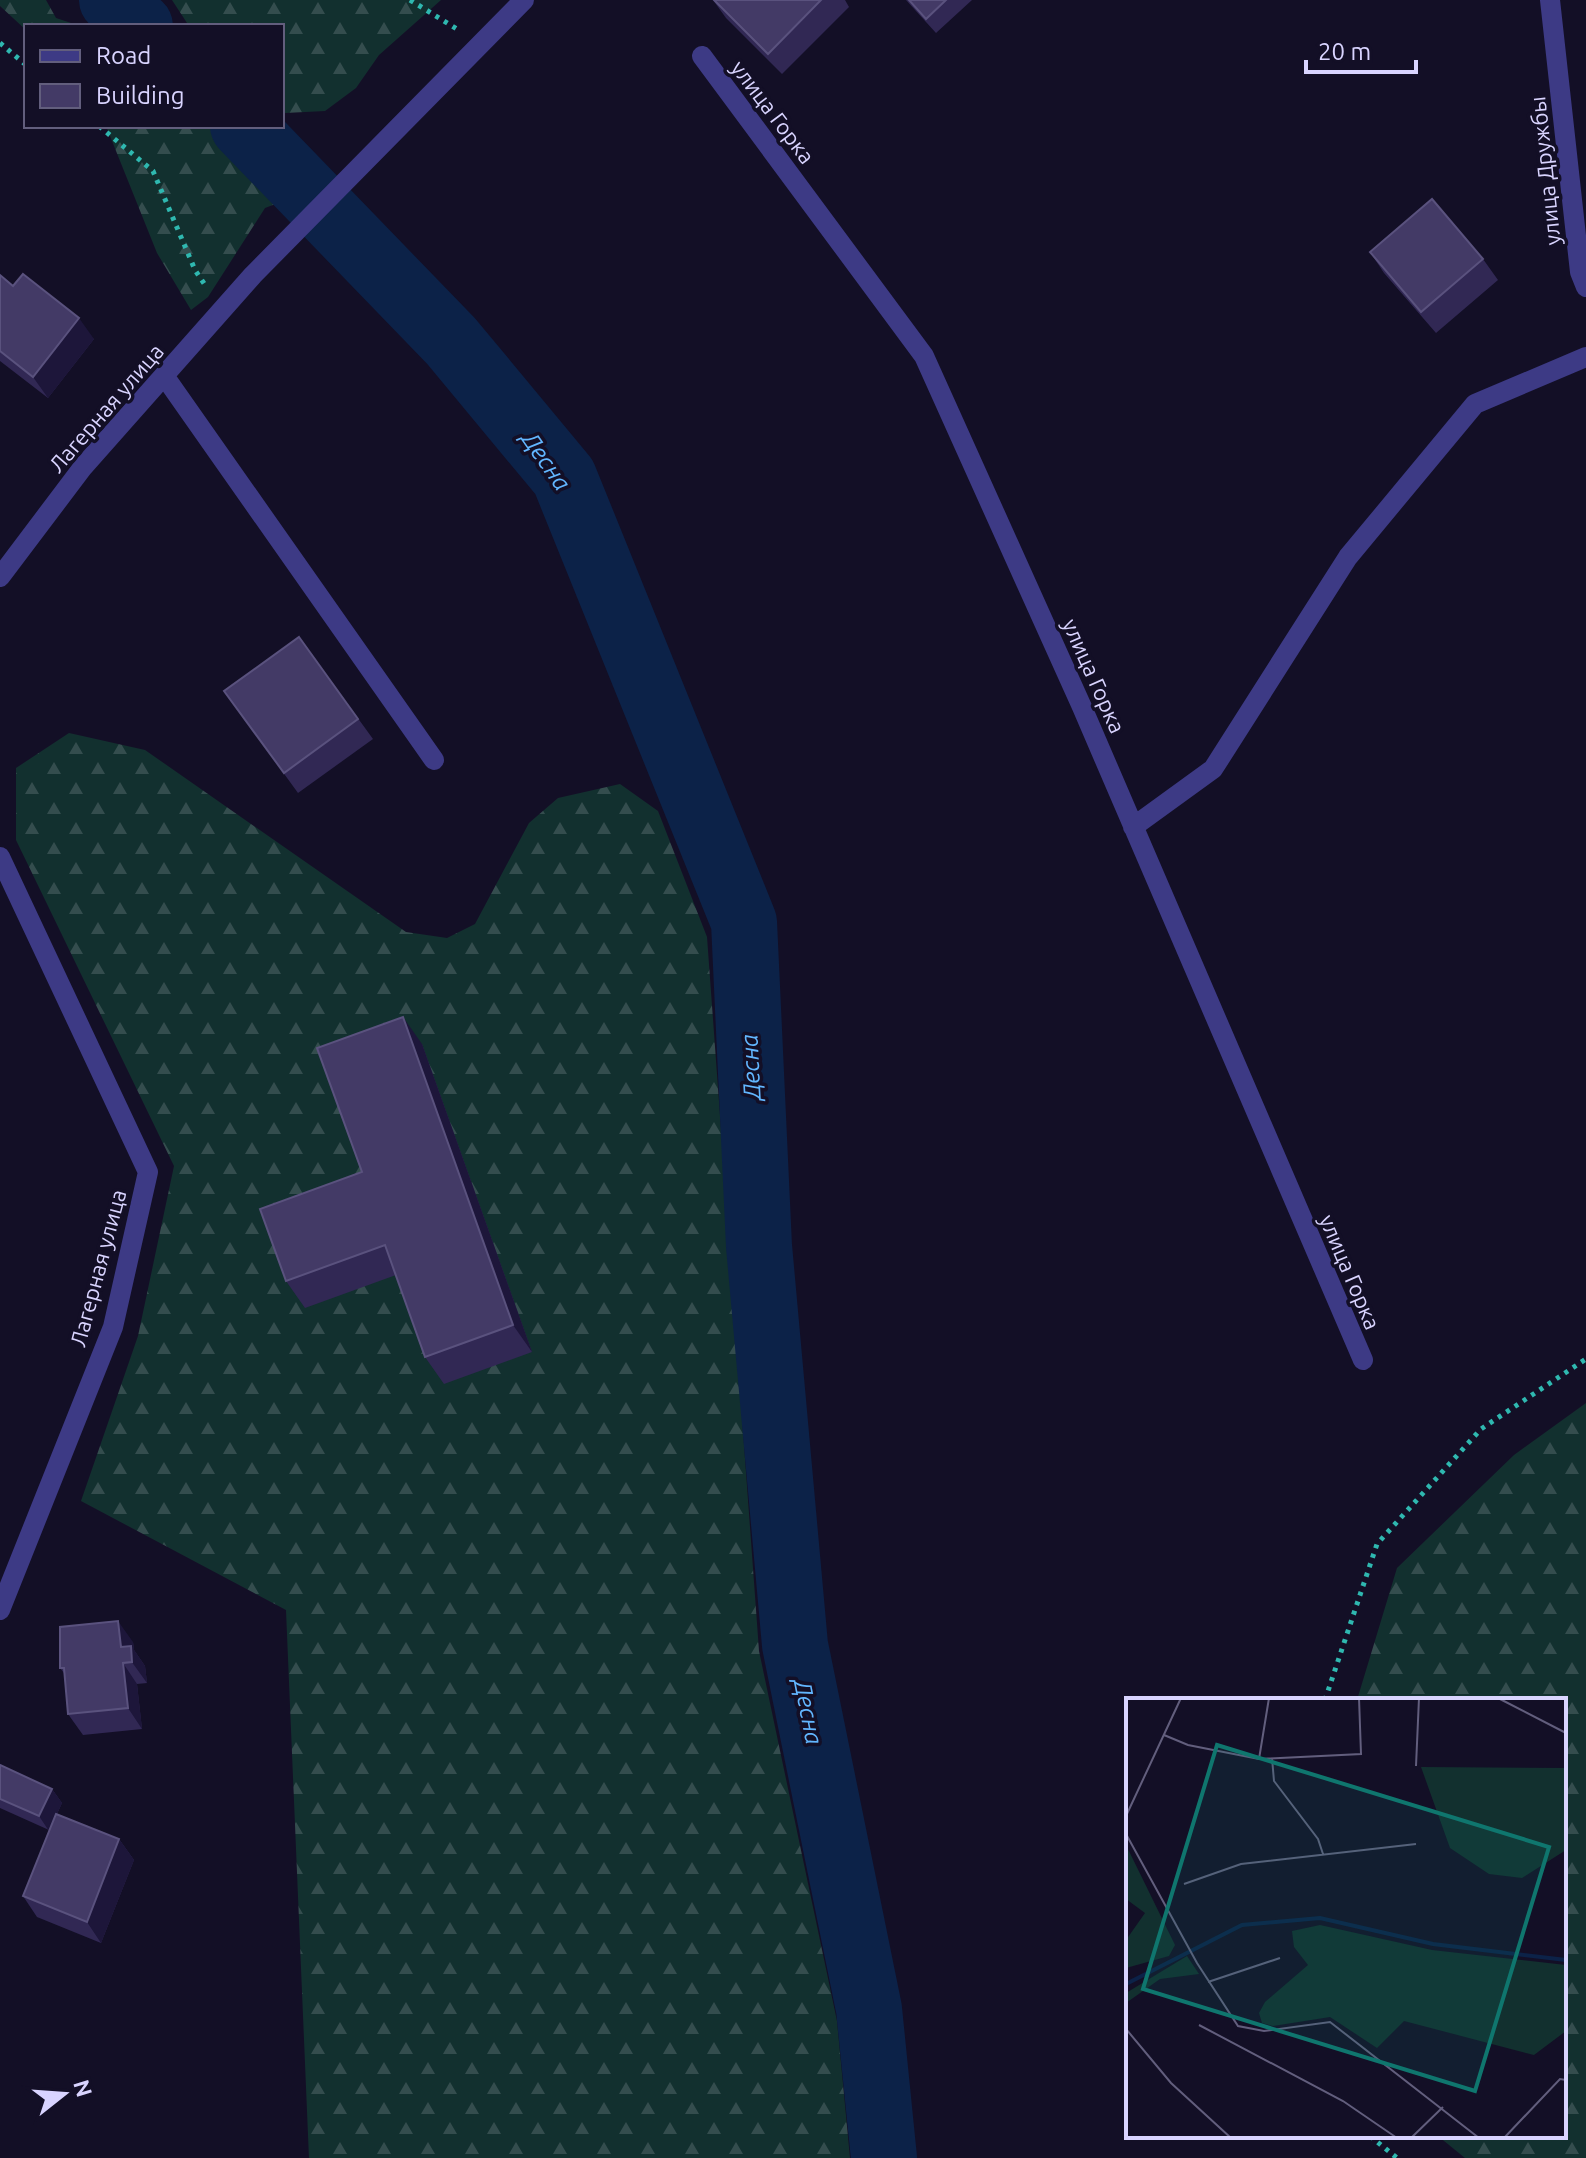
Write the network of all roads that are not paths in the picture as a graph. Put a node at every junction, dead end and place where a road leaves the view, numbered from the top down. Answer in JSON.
{"nodes":[{"id":1,"x":524,"y":0,"type":"edge"},
{"id":2,"x":1550,"y":0,"type":"edge"},
{"id":3,"x":702,"y":56,"type":"dead end"},
{"id":4,"x":1584,"y":277,"type":"edge"},
{"id":5,"x":1586,"y":357,"type":"edge"},
{"id":6,"x":165,"y":377,"type":"junction"},
{"id":7,"x":0,"y":577,"type":"edge"},
{"id":8,"x":434,"y":760,"type":"dead end"},
{"id":9,"x":1133,"y":827,"type":"junction"},
{"id":10,"x":0,"y":857,"type":"edge"},
{"id":11,"x":1363,"y":1360,"type":"dead end"},
{"id":12,"x":0,"y":1610,"type":"edge"}],
"edges":[{"from":1,"to":6,"type":"street","name":"Лагерная улица"},
{"from":2,"to":4,"type":"street","name":"улица Дружбы"},
{"from":3,"to":9,"type":"street","name":"улица Горка"},
{"from":5,"to":9,"type":"street"},
{"from":6,"to":7,"type":"street","name":"Лагерная улица"},
{"from":6,"to":8,"type":"street"},
{"from":9,"to":11,"type":"street","name":"улица Горка"},
{"from":10,"to":12,"type":"street","name":"Лагерная улица"}]}
